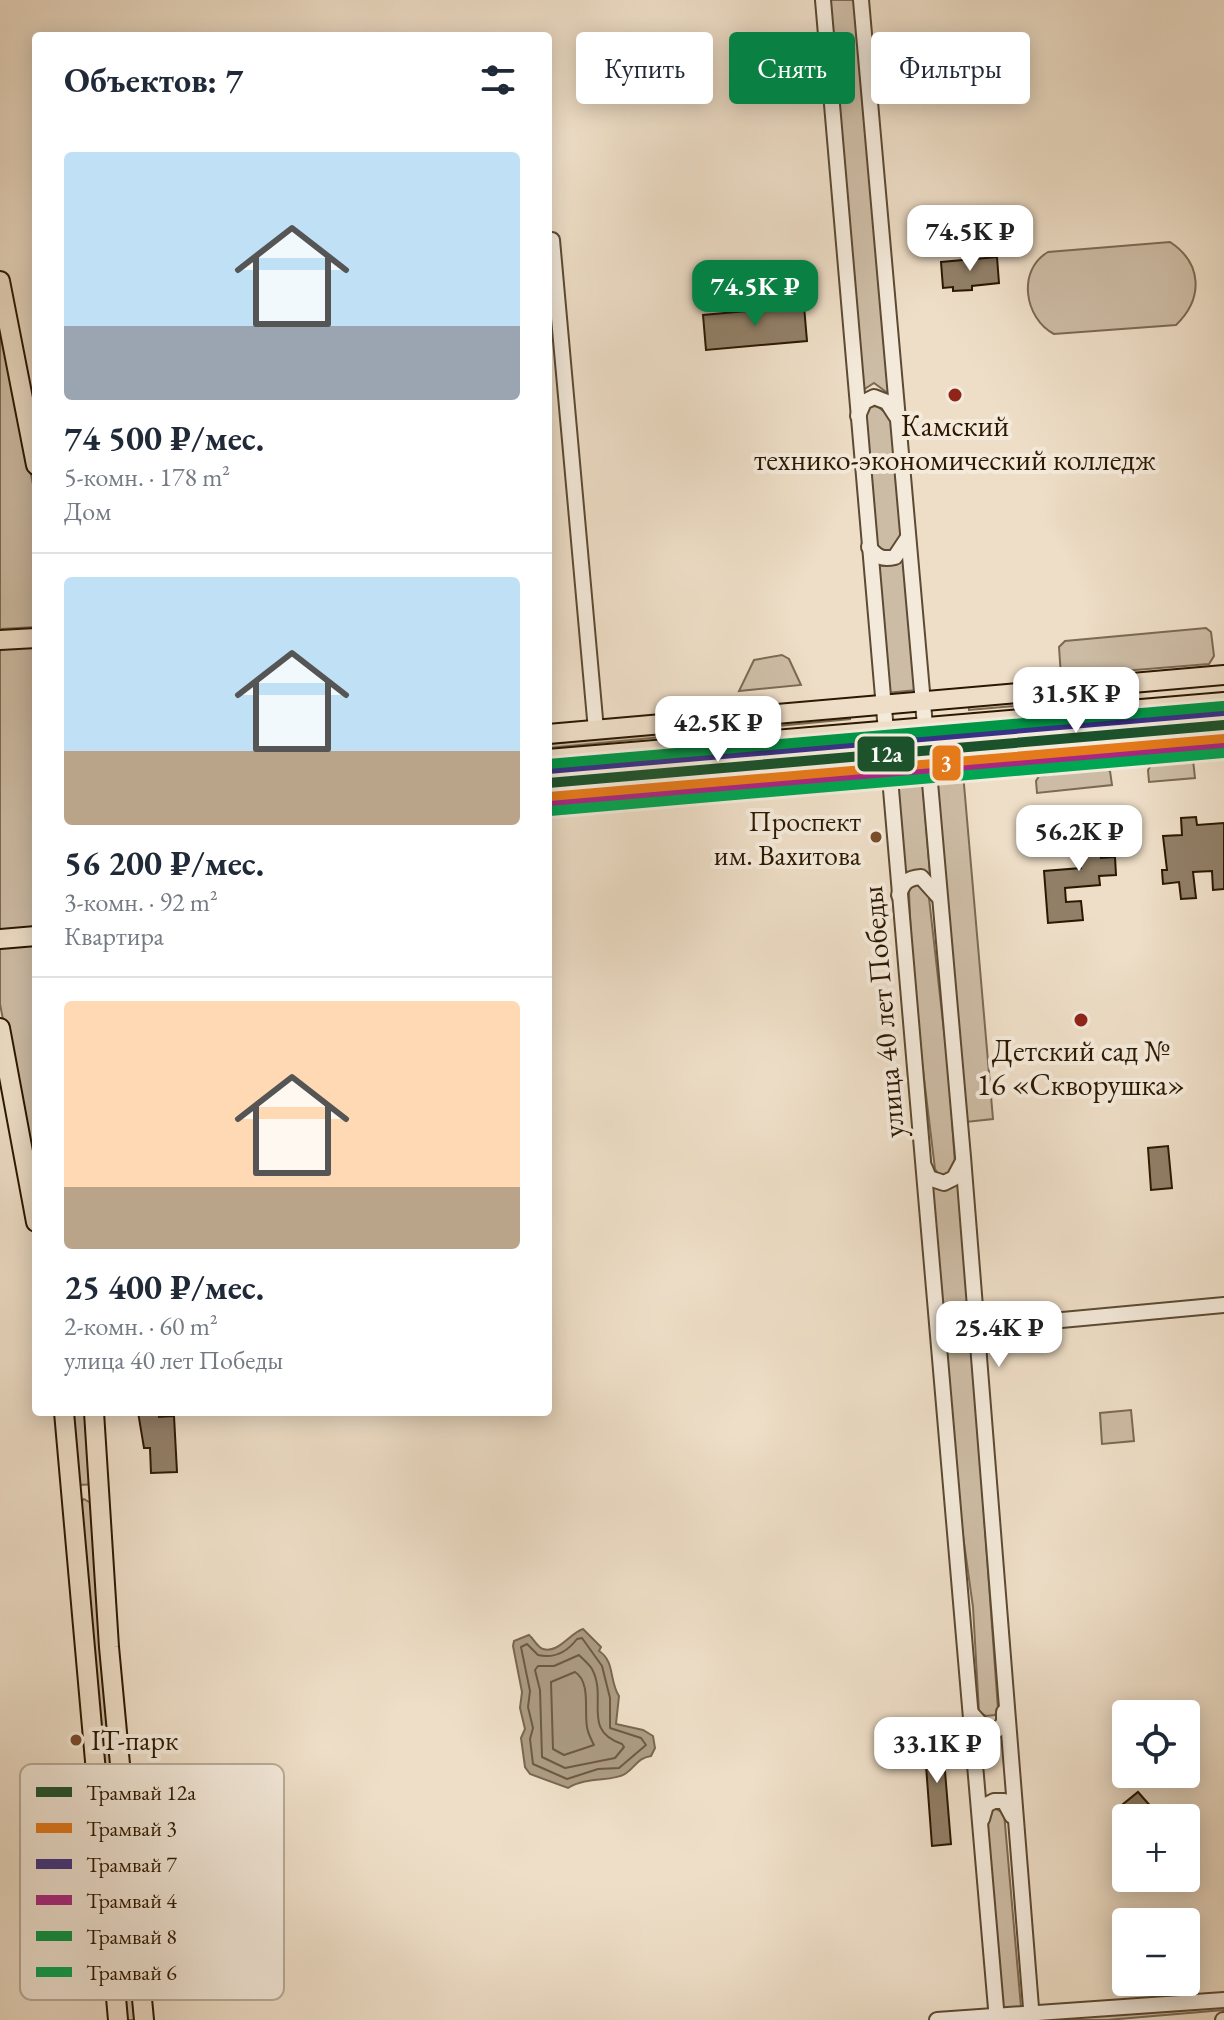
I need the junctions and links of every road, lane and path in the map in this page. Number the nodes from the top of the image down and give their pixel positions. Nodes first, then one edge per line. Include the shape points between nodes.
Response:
1 (823, 0) edge
2 (861, 0) edge
3 (552, 240) dead end
4 (0, 281) edge
5 (897, 417) junction
6 (858, 423) junction
7 (32, 445) edge
8 (907, 539) junction
9 (869, 547) junction
10 (32, 638) edge
11 (0, 640) edge
12 (1224, 675) edge
13 (1165, 680) junction
14 (1216, 702) edge
15 (922, 703) junction
16 (882, 706) junction
17 (1164, 706) junction
18 (1224, 714) edge
19 (924, 727) junction
20 (884, 729) junction
21 (596, 730) junction
22 (552, 734) edge
23 (552, 759) edge
24 (899, 895) junction
25 (938, 897) junction
26 (32, 936) edge
27 (0, 939) edge
28 (0, 1028) edge
29 (963, 1157) junction
30 (923, 1164) junction
31 (32, 1200) edge
32 (1224, 1305) edge
33 (976, 1328) junction
34 (64, 1416) edge
35 (94, 1416) edge
36 (102, 1507) junction
37 (74, 1508) junction
38 (1005, 1700) junction
39 (970, 1712) junction
40 (96, 1764) edge
41 (120, 1764) edge
42 (1015, 1824) junction
43 (980, 1827) junction
44 (116, 2000) edge
45 (142, 2000) edge
46 (1224, 2000) edge
47 (996, 2017) edge
48 (1032, 2017) edge
49 (118, 2020) edge
50 (144, 2020) edge
51 (937, 2020) edge

1 - 6 street, улица 40 лет Победы
2 - 5 street
3 - 21 street
4 - 7 main road
5 - 6 street via 887,402 874,397 859,409
5 - 8 street
6 - 9 street, улица 40 лет Победы
8 - 9 street via 895,557 881,559
8 - 15 street
9 - 16 street, улица 40 лет Победы
10 - 11 main road
12 - 13 main road
13 - 15 main road
13 - 17 main road via 1140,690 1137,697
14 - 17 main road
14 - 18 main road
15 - 16 main road
15 - 19 street
16 - 20 street, улица 40 лет Победы
16 - 21 main road
17 - 19 main road
19 - 20 main road
19 - 25 street
20 - 23 main road
20 - 24 street, улица 40 лет Победы
21 - 22 main road
24 - 25 street via 903,884 921,877
24 - 30 street, улица 40 лет Победы
25 - 29 street
26 - 27 main road
28 - 31 main road
29 - 30 street via 960,1170 944,1183 929,1178
29 - 33 street
30 - 39 street, улица 40 лет Победы
32 - 33 street
33 - 38 street
34 - 37 main road
35 - 36 main road
36 - 37 main road via 85,1491 78,1493
36 - 41 main road
37 - 40 main road
38 - 39 street via 1004,1723 997,1730 987,1731
38 - 42 street
39 - 43 street, улица 40 лет Победы
42 - 43 street via 1004,1801 994,1801 986,1805
42 - 48 street
43 - 47 street, улица 40 лет Победы
44 - 49 main road
45 - 50 main road
46 - 48 street
47 - 48 street
47 - 51 street

